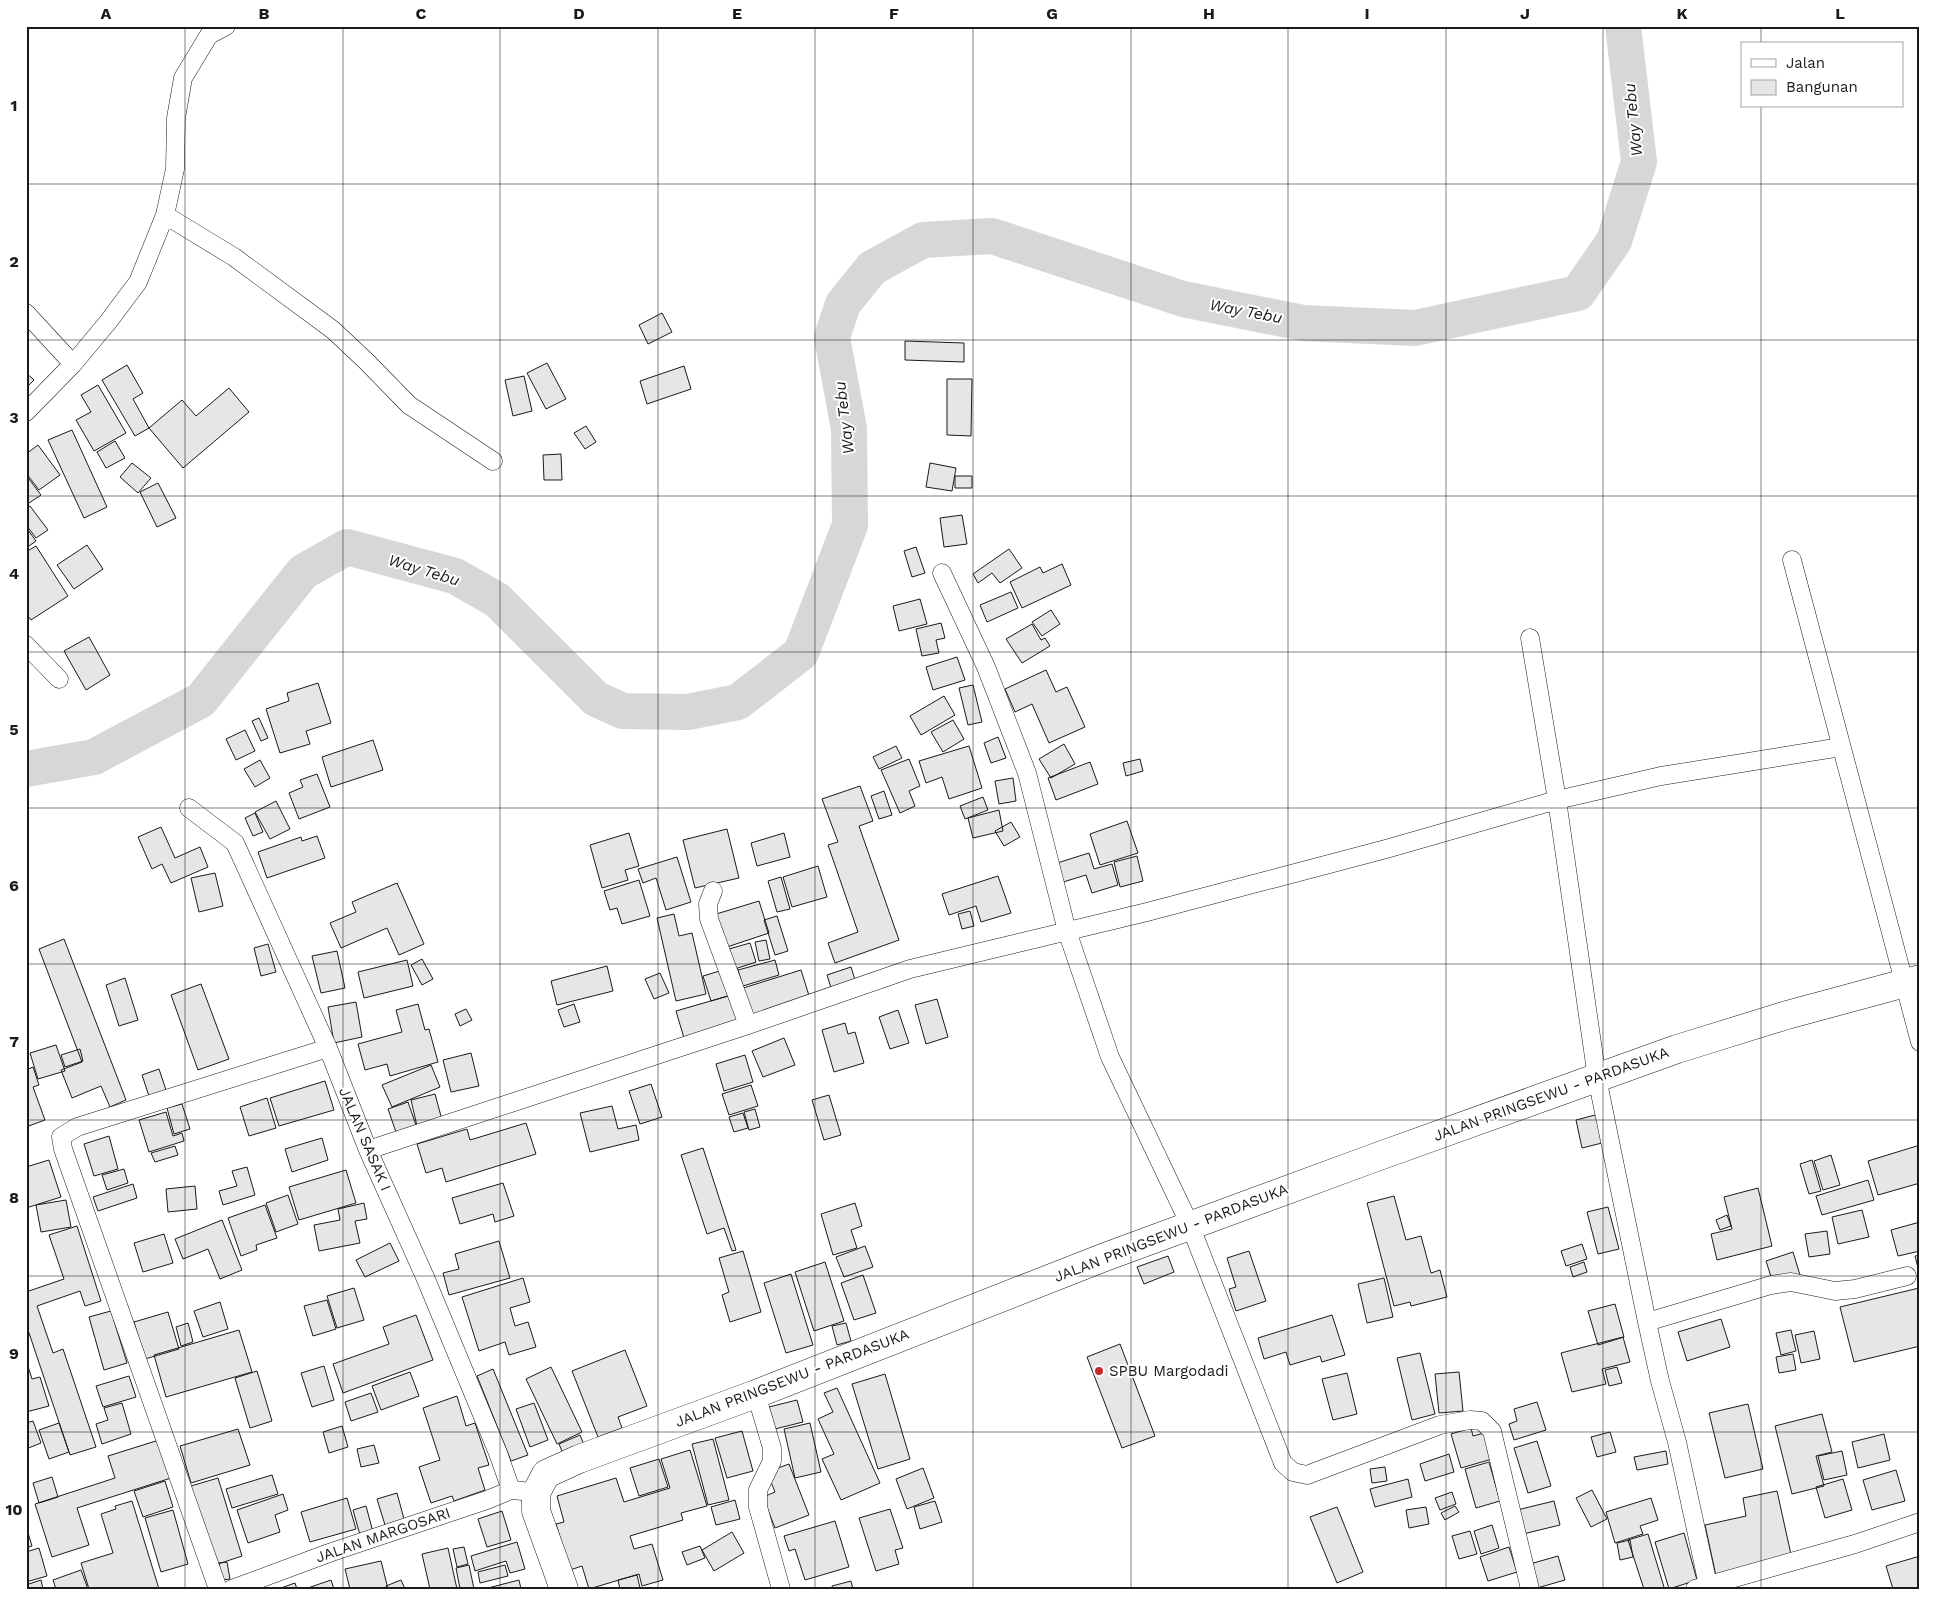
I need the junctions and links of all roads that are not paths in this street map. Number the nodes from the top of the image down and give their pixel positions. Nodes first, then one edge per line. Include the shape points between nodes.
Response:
1 (226, 26) edge
2 (206, 30) edge
3 (165, 215) junction
4 (26, 313) edge
5 (73, 364) junction
6 (26, 412) edge
7 (493, 461) dead end
8 (1792, 560) dead end
9 (942, 573) dead end
10 (1530, 638) dead end
11 (26, 645) edge
12 (59, 679) dead end
13 (1841, 747) junction
14 (1557, 800) junction
15 (190, 808) dead end
16 (714, 891) dead end
17 (1067, 931) junction
18 (1912, 981) edge
19 (748, 1025) junction
20 (1920, 1042) edge
21 (328, 1048) junction
22 (1597, 1078) junction
23 (368, 1150) junction
24 (1190, 1225) junction
25 (1907, 1276) dead end
26 (1647, 1322) junction
27 (756, 1394) junction
28 (523, 1491) junction
29 (1920, 1522) edge
30 (1702, 1587) edge
31 (218, 1589) edge
32 (232, 1589) edge
33 (564, 1589) edge
34 (781, 1589) edge
35 (1530, 1589) edge

1 - 2 street
2 - 3 street via 184,78 176,118 175,169
3 - 5 street via 138,282
3 - 7 street via 234,257 333,330 410,405
4 - 5 street
5 - 6 street
8 - 13 street
9 - 17 street via 986,667 1027,773
10 - 14 street
11 - 12 street
13 - 14 street via 1661,776
13 - 18 street
14 - 17 street via 1366,854
14 - 22 street
15 - 21 street, JALAN SASAK I via 235,843
16 - 19 street via 708,904 710,919
17 - 19 street via 910,969
17 - 24 street via 1110,1057
18 - 20 street
18 - 22 main road, JALAN PRINGSEWU - PARDASUKA via 1677,1049
19 - 23 street
21 - 23 street, JALAN SASAK I
21 - 31 street via 77,1127 61,1137
22 - 24 main road, JALAN PRINGSEWU - PARDASUKA
22 - 26 street
23 - 28 street, JALAN SASAK I via 426,1277 498,1452
24 - 27 main road, JALAN PRINGSEWU - PARDASUKA
24 - 35 street via 1283,1463 1293,1472 1307,1475 1440,1425 1482,1421 1492,1431
25 - 26 street via 1836,1291 1791,1282
26 - 30 street via 1677,1442
27 - 28 main road, JALAN PRINGSEWU - PARDASUKA via 588,1456 546,1474
27 - 34 street via 772,1448 772,1461 758,1490 758,1507
28 - 32 street, JALAN MARGOSARI via 329,1553
28 - 33 main road via 536,1511
29 - 30 street

